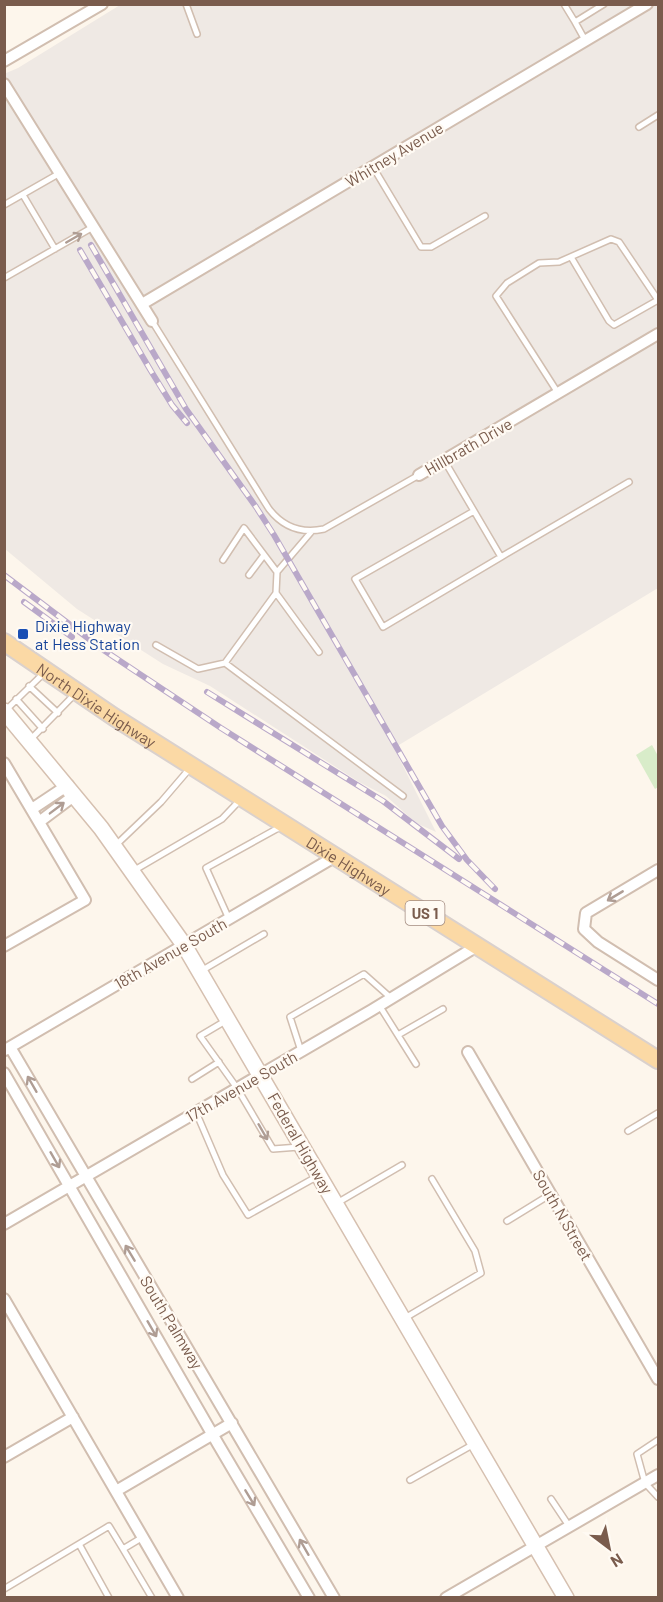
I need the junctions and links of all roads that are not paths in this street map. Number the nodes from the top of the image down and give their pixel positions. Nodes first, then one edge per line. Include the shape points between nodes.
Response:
1 (102, 4) edge
2 (186, 4) edge
3 (564, 4) edge
4 (604, 4) edge
5 (647, 4) edge
6 (575, 22) junction
7 (197, 34) dead end
8 (585, 41) junction
9 (4, 61) edge
10 (4, 84) edge
11 (658, 115) edge
12 (639, 127) dead end
13 (373, 167) junction
14 (60, 173) junction
15 (22, 195) junction
16 (4, 205) edge
17 (485, 216) dead end
18 (93, 227) junction
19 (55, 249) junction
20 (571, 257) junction
21 (4, 278) edge
22 (658, 300) edge
23 (142, 304) junction
24 (152, 321) joint
25 (658, 334) edge
26 (558, 393) junction
27 (444, 460) junction
28 (419, 475) joint
29 (629, 482) dead end
30 (474, 511) junction
31 (312, 531) junction
32 (264, 555) junction
33 (501, 557) junction
34 (223, 560) dead end
35 (277, 572) junction
36 (249, 575) dead end
37 (276, 593) junction
38 (4, 642) edge
39 (156, 645) dead end
40 (319, 652) dead end
41 (225, 663) junction
42 (46, 672) junction
43 (29, 686) junction
44 (76, 693) junction
45 (16, 699) junction
46 (5, 711) edge
47 (58, 712) junction
48 (43, 729) junction
49 (30, 740) junction
50 (5, 764) edge
51 (192, 766) junction
52 (71, 790) junction
53 (404, 796) dead end
54 (242, 798) junction
55 (32, 809) junction
56 (39, 822) junction
57 (285, 824) junction
58 (115, 846) junction
59 (336, 856) junction
60 (658, 870) edge
61 (133, 871) junction
62 (229, 919) junction
63 (264, 934) dead end
64 (184, 945) junction
65 (4, 946) edge
66 (477, 946) junction
67 (200, 972) junction
68 (658, 980) edge
69 (391, 998) junction
70 (379, 1005) junction
71 (443, 1009) dead end
72 (228, 1020) junction
73 (398, 1035) junction
74 (7, 1049) edge
75 (302, 1051) junction
76 (468, 1052) dead end
77 (658, 1060) edge
78 (219, 1062) junction
79 (416, 1064) dead end
80 (4, 1073) edge
81 (261, 1074) junction
82 (192, 1079) dead end
83 (237, 1088) junction
84 (196, 1112) junction
85 (658, 1113) edge
86 (628, 1131) dead end
87 (303, 1146) junction
88 (402, 1165) dead end
89 (319, 1175) junction
90 (86, 1178) junction
91 (432, 1179) dead end
92 (70, 1186) junction
93 (551, 1194) junction
94 (336, 1203) junction
95 (507, 1221) dead end
96 (4, 1224) edge
97 (4, 1299) edge
98 (403, 1318) junction
99 (658, 1379) edge
100 (73, 1417) junction
101 (232, 1423) junction
102 (212, 1435) junction
103 (658, 1440) edge
104 (476, 1443) junction
105 (4, 1457) edge
106 (658, 1475) edge
107 (410, 1480) dead end
108 (645, 1483) junction
109 (116, 1491) junction
110 (658, 1497) edge
111 (551, 1499) dead end
112 (568, 1526) junction
113 (143, 1537) junction
114 (79, 1544) junction
115 (536, 1545) junction
116 (123, 1549) junction
117 (4, 1589) edge
118 (110, 1598) edge
119 (152, 1598) edge
120 (178, 1598) edge
121 (309, 1598) edge
122 (334, 1598) edge
123 (446, 1598) edge
124 (566, 1598) edge

1 - 9 street
2 - 7 lane
3 - 6 lane
4 - 6 lane
5 - 8 street, Whitney Avenue
6 - 8 lane
8 - 13 street, Whitney Avenue
10 - 14 street
11 - 12 lane
13 - 17 lane via 421,246 431,247
13 - 23 street, Whitney Avenue
14 - 15 lane
14 - 18 street
15 - 16 lane
15 - 19 lane
19 -> 18 lane
18 - 23 street
19 - 21 lane
20 - 22 lane via 611,239 619,242
20 - 22 lane via 614,325
20 - 26 lane via 539,263 507,283 496,296
23 - 24 street
24 - 31 lane via 274,516 289,527
25 - 26 street, Hillbrath Drive
26 - 27 street, Hillbrath Drive
27 - 28 street, Hillbrath Drive
27 - 30 lane
28 - 31 lane, Hillbrath Drive via 333,525
29 - 33 lane
30 - 33 lane
30 - 33 lane via 355,579 383,627
31 - 35 lane
32 - 34 lane via 244,528
32 - 35 lane
32 - 36 lane
35 - 37 lane
37 - 40 lane
37 - 41 lane
38 - 42 main road, North Dixie Highway / US 1
39 - 41 lane via 198,669
41 - 53 lane
42 - 43 lane
42 - 44 main road, North Dixie Highway / US 1
43 - 45 lane
43 - 47 lane
44 - 47 lane
44 - 51 main road, North Dixie Highway / US 1
45 - 46 lane
45 - 48 lane
46 - 49 main road, Federal Highway
47 - 48 lane
48 - 49 lane
49 - 52 main road, Federal Highway
50 - 55 street
51 - 54 main road, Dixie Highway / US 1
51 - 58 lane
52 - 55 street
56 -> 52 street
52 - 58 main road, Federal Highway
54 - 57 main road, Dixie Highway / US 1
54 - 61 lane via 222,819
55 - 56 street
56 - 65 street via 85,900
57 - 59 main road, Dixie Highway / US 1
57 - 62 lane via 206,868
58 - 61 main road, Federal Highway
59 - 62 street, 18th Avenue South
59 - 66 main road, Dixie Highway / US 1
60 -> 68 street via 586,913 584,929
61 - 64 main road, Federal Highway
62 - 64 street, 18th Avenue South
63 - 67 lane
64 - 67 main road, Federal Highway
64 - 74 street, 18th Avenue South
66 - 69 street, 17th Avenue South
66 - 77 main road, Dixie Highway / US 1
67 - 72 main road, Federal Highway
69 - 70 street, 17th Avenue South
69 - 75 lane via 364,974 290,1017
70 - 73 lane
70 - 75 street, 17th Avenue South
71 - 73 lane
72 - 78 lane via 200,1036
72 - 81 main road, Federal Highway
73 - 79 lane
90 -> 74 street, South Palmway
75 - 81 street, 17th Avenue South
76 - 93 street, South N Street
78 - 82 lane
78 - 83 lane
80 -> 92 street, South Palmway
81 - 83 street, 17th Avenue South
81 - 87 main road, Federal Highway
83 - 84 street, 17th Avenue South
83 -> 87 lane via 273,1149
84 - 89 lane via 224,1175 248,1215
84 - 90 street, 17th Avenue South
85 - 86 lane
87 - 89 main road, Federal Highway
88 - 94 lane
89 - 94 main road, Federal Highway
90 - 92 street, 17th Avenue South
101 -> 90 street, South Palmway
91 - 98 lane via 475,1251 481,1273
92 - 96 street, 17th Avenue South
92 -> 102 street, South Palmway
93 - 95 lane
93 - 99 street, South N Street
94 - 98 main road, Federal Highway
97 - 100 street
98 - 104 main road, Federal Highway
100 - 105 street
100 - 109 street
101 - 102 street
122 -> 101 street, South Palmway
102 - 109 street
102 -> 121 street, South Palmway
103 - 108 lane via 637,1454
104 - 107 lane
104 - 115 main road, Federal Highway
106 - 108 street
108 - 110 lane
108 - 112 street
109 - 113 street
111 - 112 lane
112 - 115 street
113 - 116 lane
113 - 120 street
114 - 116 lane via 109,1526
114 - 117 lane
114 - 118 lane
115 - 123 street
115 - 124 main road, Federal Highway
116 - 119 lane

